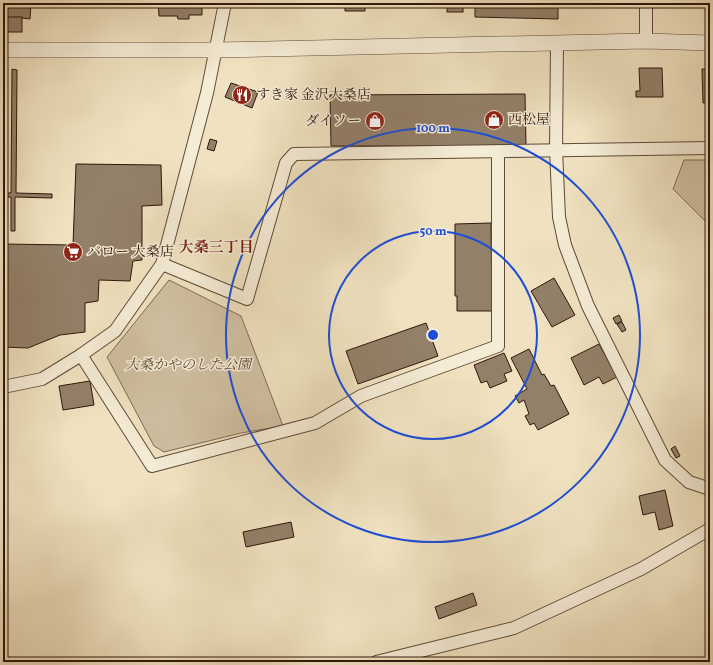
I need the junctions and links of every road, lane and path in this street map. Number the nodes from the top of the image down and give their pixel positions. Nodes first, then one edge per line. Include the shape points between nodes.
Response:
1 (225, 3) edge
2 (646, 3) edge
3 (646, 41) junction
4 (557, 43) junction
5 (710, 43) edge
6 (3, 50) edge
7 (215, 50) junction
8 (710, 148) edge
9 (556, 150) junction
10 (498, 151) junction
11 (162, 264) junction
12 (81, 355) junction
13 (3, 387) edge
14 (710, 489) edge
15 (710, 529) edge
16 (376, 662) edge

1 - 7 street
2 - 3 street
3 - 4 street
3 - 5 street
4 - 7 street
4 - 9 street
6 - 7 street
7 - 11 street via 207,93
8 - 9 street
9 - 10 street
9 - 14 street via 558,217 565,245 588,306 665,460 688,482
10 - 11 street via 294,154 286,163 247,299
10 - 12 street via 498,346 361,396 315,423 152,466
11 - 12 street via 115,331
12 - 13 street via 42,379
15 - 16 street via 642,569 514,628

